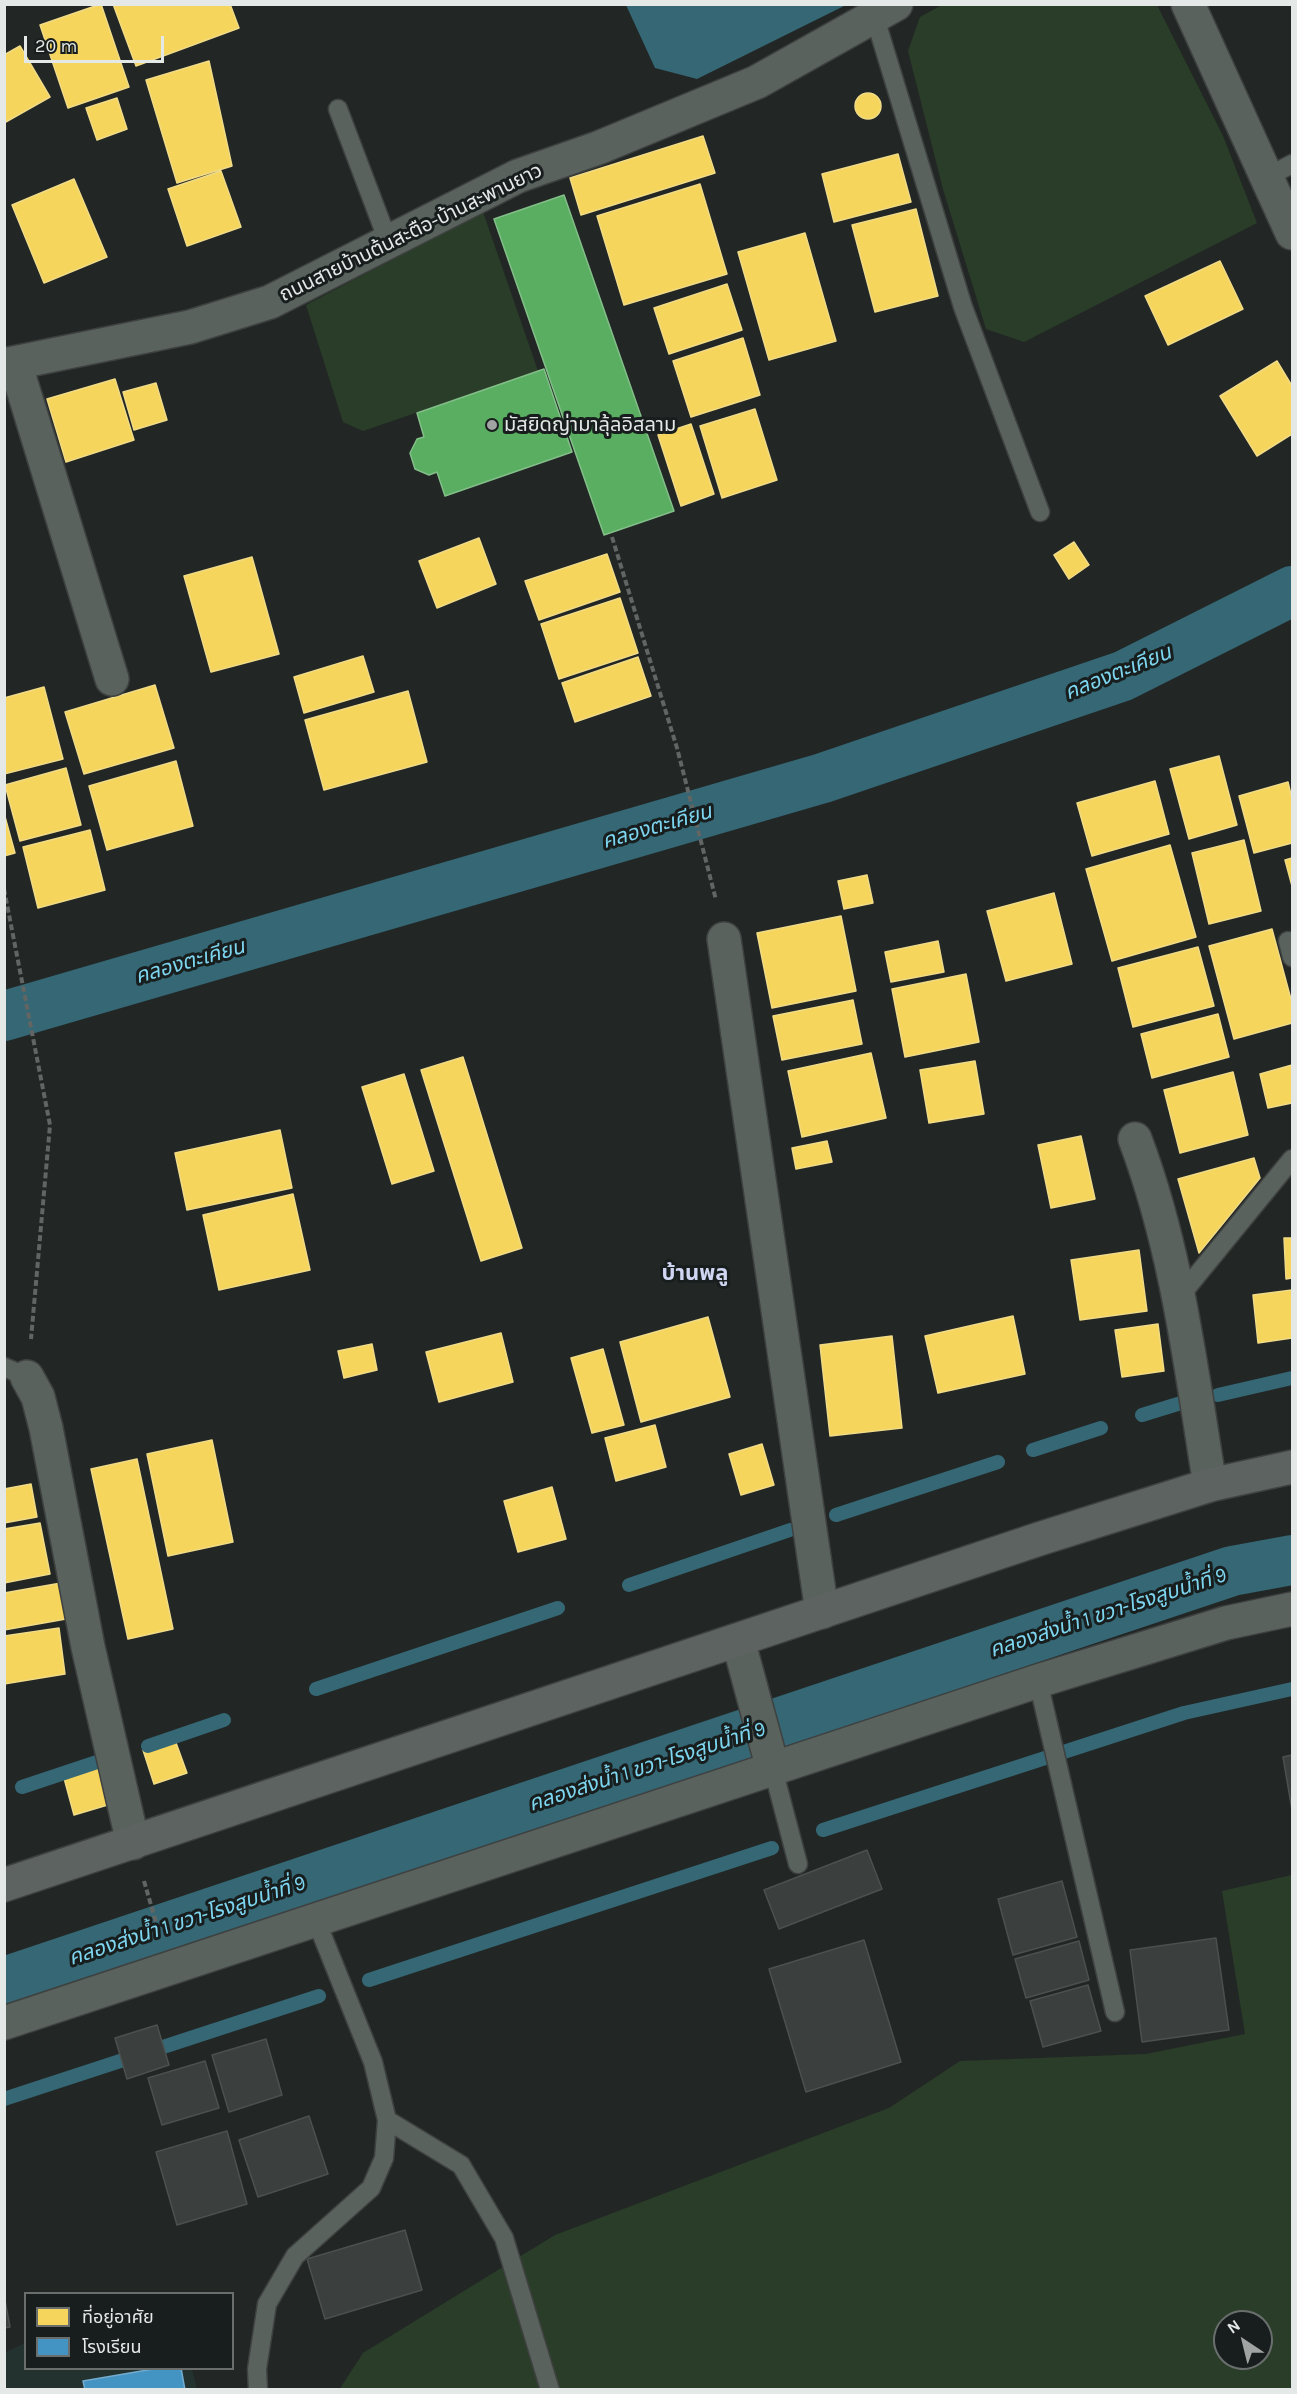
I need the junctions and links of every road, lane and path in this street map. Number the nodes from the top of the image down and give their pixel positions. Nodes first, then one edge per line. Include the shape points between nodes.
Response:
1 (1188, 4) edge
2 (885, 11) edge
3 (338, 109) dead end
4 (1280, 171) edge
5 (1293, 233) edge
6 (388, 241) junction
7 (10, 364) edge
8 (1040, 512) dead end
9 (612, 537) dead end
10 (112, 679) dead end
11 (711, 878) dead end
12 (4, 889) edge
13 (724, 939) dead end
14 (1135, 1139) dead end
15 (1293, 1159) edge
16 (1180, 1296) junction
17 (16, 1372) edge
18 (1293, 1467) edge
19 (1210, 1485) junction
20 (1293, 1609) edge
21 (822, 1612) junction
22 (738, 1640) junction
23 (1040, 1693) junction
24 (770, 1759) junction
25 (137, 1856) junction
26 (798, 1864) dead end
27 (4, 1885) edge
28 (316, 1920) junction
29 (160, 1935) dead end
30 (1115, 2012) dead end
31 (4, 2023) edge
32 (387, 2120) junction
33 (258, 2390) edge
34 (550, 2390) edge

1 - 4 street
2 - 6 street, ถนนสายบ้านต้นสะตือ-บ้านสะพานยาว via 757,82 518,176
2 - 8 lane via 963,307
3 - 6 lane
4 - 5 street
6 - 7 street, ถนนสายบ้านต้นสะตือ-บ้านสะพานยาว via 270,302 190,327
7 - 10 street
9 - 11 path via 677,748
12 - 17 path via 50,1125
13 - 21 street
14 - 16 street
15 - 16 lane
16 - 19 street
17 - 25 street via 38,1397 46,1428 88,1647
18 - 19 main road
19 - 21 main road
20 - 23 street via 1226,1623
21 - 22 main road
22 - 24 street
22 - 25 main road
23 - 24 street
23 - 30 lane
24 - 26 lane
24 - 28 street
25 - 27 main road
25 - 29 path
28 - 31 street
28 - 32 lane via 373,2062
32 - 33 lane via 384,2158 371,2188 295,2256 267,2304 257,2369
32 - 34 lane via 461,2165 504,2238

